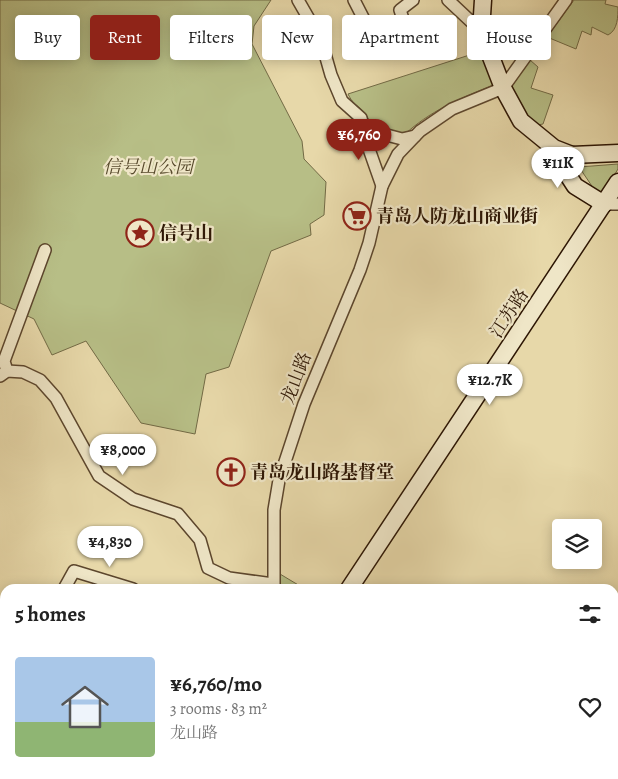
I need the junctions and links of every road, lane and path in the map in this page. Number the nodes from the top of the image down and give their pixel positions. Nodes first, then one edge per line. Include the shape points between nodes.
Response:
1 (298, 0) edge
2 (354, 0) edge
3 (413, 0) edge
4 (448, 0) edge
5 (482, 0) edge
6 (566, 0) edge
7 (482, 15) edge
8 (467, 18) edge
9 (492, 60) edge
10 (503, 88) junction
11 (364, 129) junction
12 (415, 136) junction
13 (618, 153) edge
14 (568, 162) junction
15 (618, 182) edge
16 (382, 186) junction
17 (611, 204) edge
18 (45, 250) dead end
19 (4, 373) edge
20 (67, 584) edge
21 (117, 584) edge
22 (262, 584) edge
23 (273, 584) edge
24 (352, 584) edge

1 - 11 street via 321,40 342,101 361,118
2 - 3 street via 374,39 405,25 400,10
4 - 8 street
5 - 7 main road
6 - 10 street
9 - 10 main road
10 - 12 street, 龙山路 via 452,109
10 - 14 main road via 521,121
11 - 12 street via 402,139
11 - 16 street
12 - 16 street, 龙山路 via 398,154
13 - 14 main road
14 - 17 main road via 575,186
15 - 17 main road, 江苏路
16 - 23 street, 龙山路 via 360,270 304,404 281,473 274,510
17 - 24 main road, 江苏路
18 - 19 street via 4,361
19 - 22 street via 23,372 40,380 56,398 99,476 133,499 178,514 200,540 208,568 229,578
20 - 21 street via 74,571

